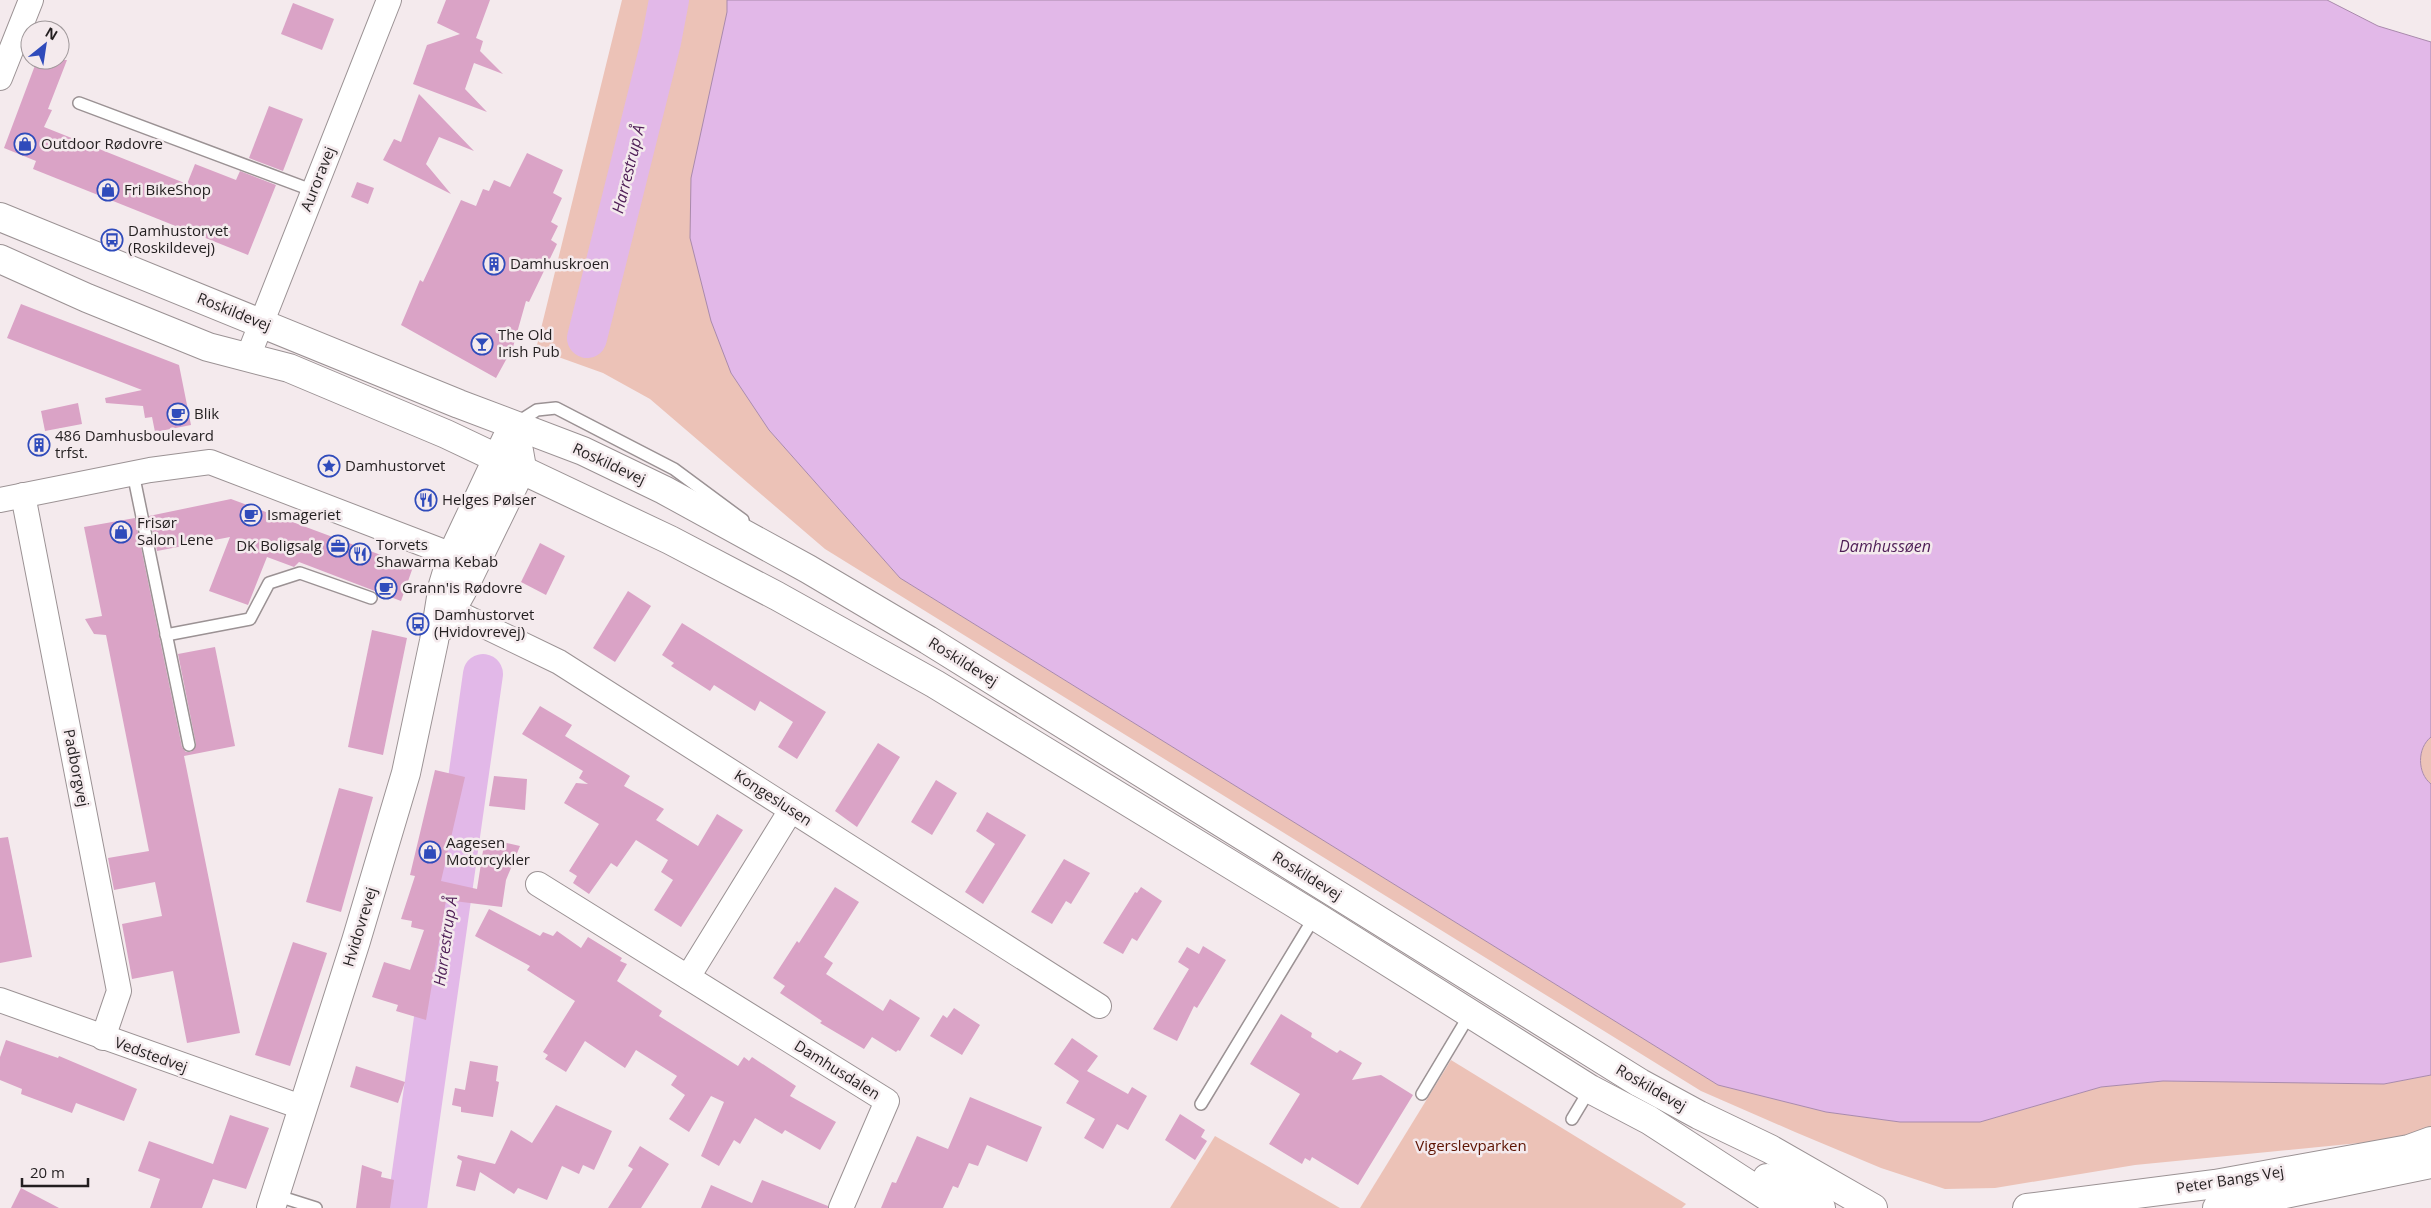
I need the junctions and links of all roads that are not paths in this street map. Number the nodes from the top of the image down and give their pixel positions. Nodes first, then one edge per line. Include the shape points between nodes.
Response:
1 (31, 0) edge
2 (389, 0) edge
3 (0, 78) edge
4 (79, 103) dead end
5 (314, 191) junction
6 (0, 217) edge
7 (0, 259) edge
8 (260, 322) junction
9 (248, 357) junction
10 (514, 425) junction
11 (497, 456) junction
12 (522, 468) junction
13 (142, 472) junction
14 (11, 498) edge
15 (452, 556) junction
16 (371, 598) dead end
17 (446, 607) junction
18 (166, 635) junction
19 (189, 745) dead end
20 (791, 810) junction
21 (538, 884) dead end
22 (1315, 916) junction
23 (688, 977) junction
24 (0, 1000) edge
25 (1099, 1006) dead end
26 (1470, 1014) junction
27 (103, 1038) junction
28 (1590, 1089) junction
29 (1422, 1094) dead end
30 (1201, 1104) dead end
31 (304, 1108) junction
32 (1572, 1120) dead end
33 (1649, 1120) junction
34 (2431, 1141) edge
35 (2431, 1164) edge
36 (2131, 1195) junction
37 (273, 1201) edge
38 (2256, 1204) edge
39 (316, 1208) edge
40 (841, 1208) edge
41 (1785, 1208) edge
42 (1821, 1208) edge
43 (1874, 1208) edge
44 (2027, 1208) edge
45 (2088, 1208) edge
46 (2217, 1208) edge

1 - 3 street
2 - 5 street, Auroravej
4 - 5 lane
5 - 8 street, Auroravej
6 - 8 main road, Roskildevej
7 - 9 main road, Roskildevej via 208,347
8 - 9 street, Auroravej
8 - 10 main road, Roskildevej
9 - 11 main road, Roskildevej via 289,368
10 - 11 main road, Hvidovrevej
10 - 12 main road
10 - 43 main road, Roskildevej via 583,451 664,490 808,569 928,640 1640,1083 1699,1116 1770,1149
11 - 12 main road, Roskildevej
11 - 15 main road, Hvidovrevej
12 - 17 main road, Hvidovrevej
12 - 22 main road, Roskildevej via 769,592 911,670
13 - 14 street
13 - 15 street via 210,462
13 - 18 lane
14 - 27 street, Padborgvej via 119,991
15 - 17 main road, Hvidovrevej
16 - 18 lane via 300,573 269,583 250,619
17 - 20 street, Kongeslusen via 559,662
17 - 31 main road, Hvidovrevej via 434,641 406,773
18 - 19 lane
20 - 23 street
20 - 25 street, Kongeslusen
21 - 23 street, Damhusdalen
22 - 26 main road, Roskildevej
22 - 30 lane, Roskildevej
23 - 40 street, Damhusdalen via 887,1101
24 - 27 street, Vedstedvej
26 - 28 main road, Roskildevej
26 - 29 lane
27 - 31 street, Vedstedvej
28 - 32 lane
28 - 33 main road, Roskildevej
31 - 37 main road, Hvidovrevej
33 - 41 main road, Roskildevej
33 - 42 main road via 1758,1172
34 - 36 main road, Peter Bangs Vej via 2409,1148 2224,1182
35 - 38 main road, Peter Bangs Vej
36 - 44 main road, Peter Bangs Vej
36 - 45 main road
37 - 39 lane
38 - 46 main road, Peter Bangs Vej

